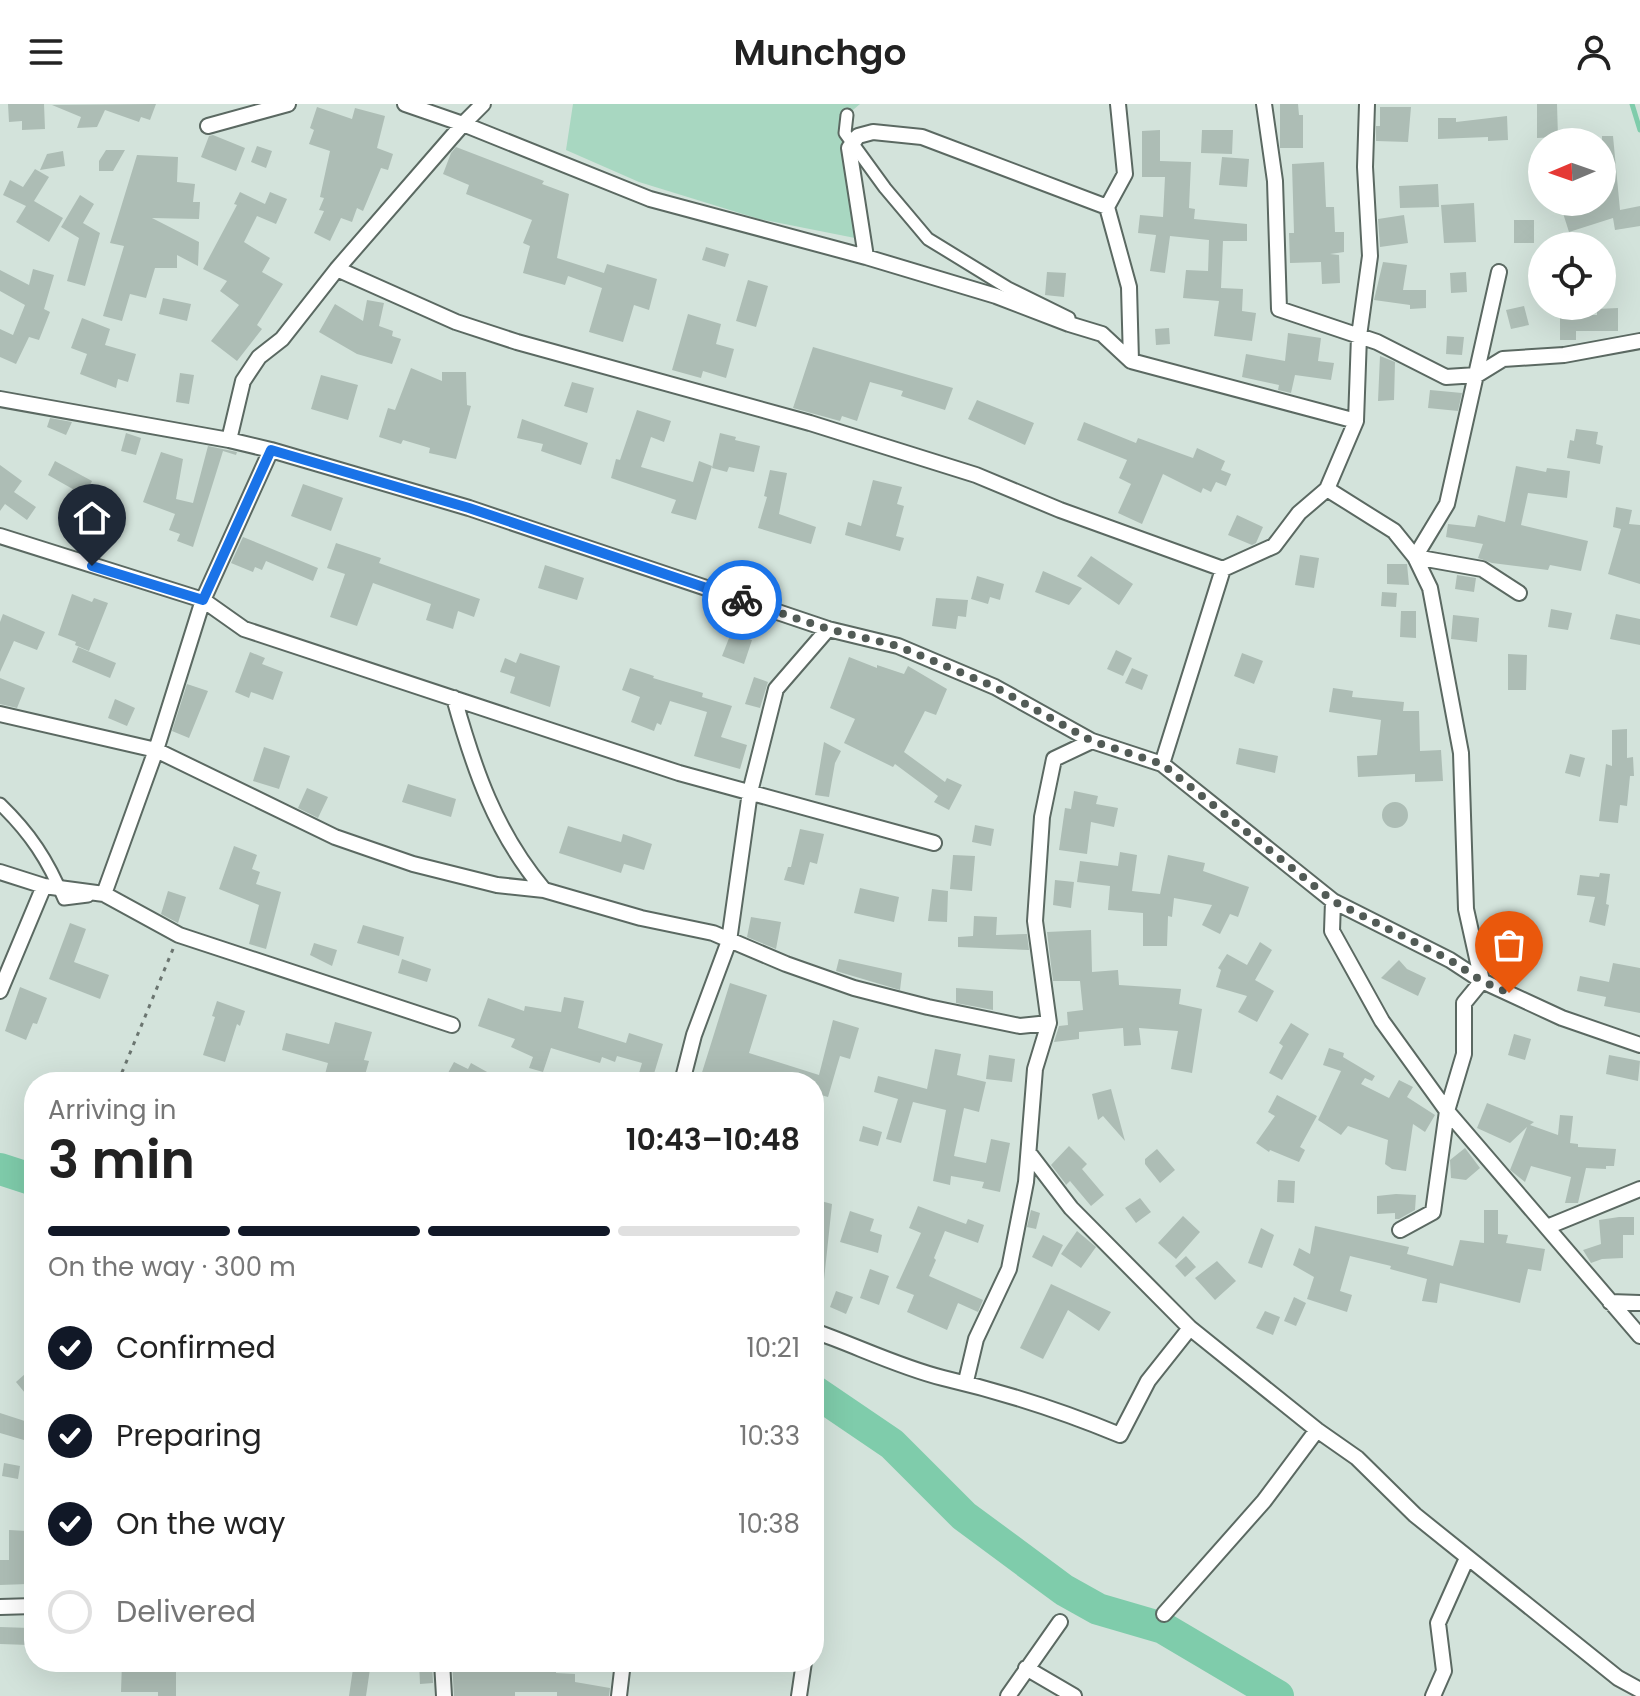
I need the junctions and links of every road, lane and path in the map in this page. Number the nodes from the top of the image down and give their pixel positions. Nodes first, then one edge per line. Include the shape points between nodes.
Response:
1 (288, 104) edge
2 (405, 104) edge
3 (483, 104) edge
4 (1118, 104) edge
5 (1264, 104) edge
6 (1367, 104) edge
7 (847, 115) dead end
8 (463, 124) junction
9 (208, 126) dead end
10 (1107, 207) junction
11 (866, 257) junction
12 (337, 269) junction
13 (1499, 272) dead end
14 (1102, 334) junction
15 (1359, 336) junction
16 (1640, 341) edge
17 (1131, 361) junction
18 (1477, 375) junction
19 (0, 399) edge
20 (1356, 421) junction
21 (229, 440) junction
22 (271, 450) junction
23 (1327, 489) junction
24 (0, 536) edge
25 (1415, 557) junction
26 (1223, 569) junction
27 (1519, 593) dead end
28 (203, 600) junction
29 (828, 629) junction
30 (454, 698) junction
31 (0, 714) edge
32 (1092, 741) junction
33 (156, 750) junction
34 (1162, 764) junction
35 (750, 792) junction
36 (0, 804) edge
37 (934, 843) dead end
38 (0, 872) edge
39 (44, 886) junction
40 (544, 890) junction
41 (104, 894) junction
42 (1333, 901) junction
43 (179, 935) junction
44 (729, 941) junction
45 (1482, 981) junction
46 (0, 991) edge
47 (1049, 1023) junction
48 (452, 1025) dead end
49 (1640, 1045) edge
50 (122, 1072) edge
51 (685, 1072) edge
52 (1447, 1111) junction
53 (1029, 1153) junction
54 (1640, 1189) edge
55 (1547, 1227) junction
56 (1400, 1230) dead end
57 (1610, 1302) junction
58 (1640, 1303) edge
59 (1190, 1328) junction
60 (824, 1335) edge
61 (1640, 1336) edge
62 (966, 1381) junction
63 (1317, 1430) junction
64 (1467, 1558) junction
65 (24, 1606) edge
66 (0, 1607) edge
67 (1164, 1614) dead end
68 (1060, 1622) dead end
69 (1026, 1668) junction
70 (443, 1672) edge
71 (622, 1672) edge
72 (803, 1672) edge
73 (1640, 1690) edge
74 (444, 1696) edge
75 (619, 1696) edge
76 (799, 1696) edge
77 (1008, 1696) edge
78 (1074, 1696) edge
79 (1433, 1696) edge

1 - 9 street
2 - 8 street
3 - 8 street
4 - 10 street via 1125,174
5 - 15 street via 1275,181 1279,309
6 - 15 street via 1370,256
7 - 14 street via 845,133 928,239 1008,288
8 - 11 street via 650,199
8 - 12 street
10 - 11 street via 922,137 873,132 858,136 849,148
10 - 17 street via 1129,287
11 - 14 street
12 - 21 street via 243,381
12 - 26 street via 456,322 976,475
13 - 18 street
14 - 17 street
15 - 18 street via 1446,377
15 - 20 street
16 - 18 street via 1503,359
17 - 20 street
18 - 25 street via 1447,504
19 - 21 street
20 - 23 street
21 - 22 street
22 - 28 street
22 - 29 street via 469,508
23 - 25 street via 1394,531
23 - 26 street via 1299,513 1274,546
24 - 28 street
25 - 27 street via 1482,569
25 - 45 street via 1430,588 1461,753 1466,909
26 - 34 street
28 - 30 street via 244,629
28 - 33 street
29 - 32 street via 898,646 967,675
29 - 35 street via 776,689
30 - 35 street
30 - 40 street via 472,764 500,827
31 - 33 street
32 - 34 street
32 - 47 street via 1054,759 1042,817 1035,921
33 - 40 street via 335,837 413,864 497,885
33 - 41 street
34 - 42 street
35 - 37 street
35 - 44 street
36 - 41 street via 50,864 64,899
38 - 39 street
39 - 41 street
39 - 46 street
40 - 44 street
41 - 43 street
42 - 45 street
42 - 52 street via 1332,931 1382,1021
43 - 48 street
43 - 50 path
44 - 47 street via 854,988 928,1007 1020,1026
44 - 51 street
45 - 49 street via 1562,1018
45 - 52 street via 1464,1003 1464,1054
47 - 53 street via 1035,1069
52 - 55 street
52 - 56 street via 1433,1212
53 - 59 street via 1071,1208
53 - 62 street via 1009,1269 976,1339
54 - 55 street
55 - 57 street
57 - 58 street
57 - 61 street
59 - 62 street via 1148,1381 1120,1435
59 - 63 street
60 - 62 street via 942,1378
63 - 64 street via 1357,1458
63 - 67 street via 1264,1501
64 - 73 street
64 - 79 street via 1438,1623 1444,1671
65 - 66 street
68 - 69 street
69 - 77 street
69 - 78 street
70 - 74 street
71 - 75 street
72 - 76 street

